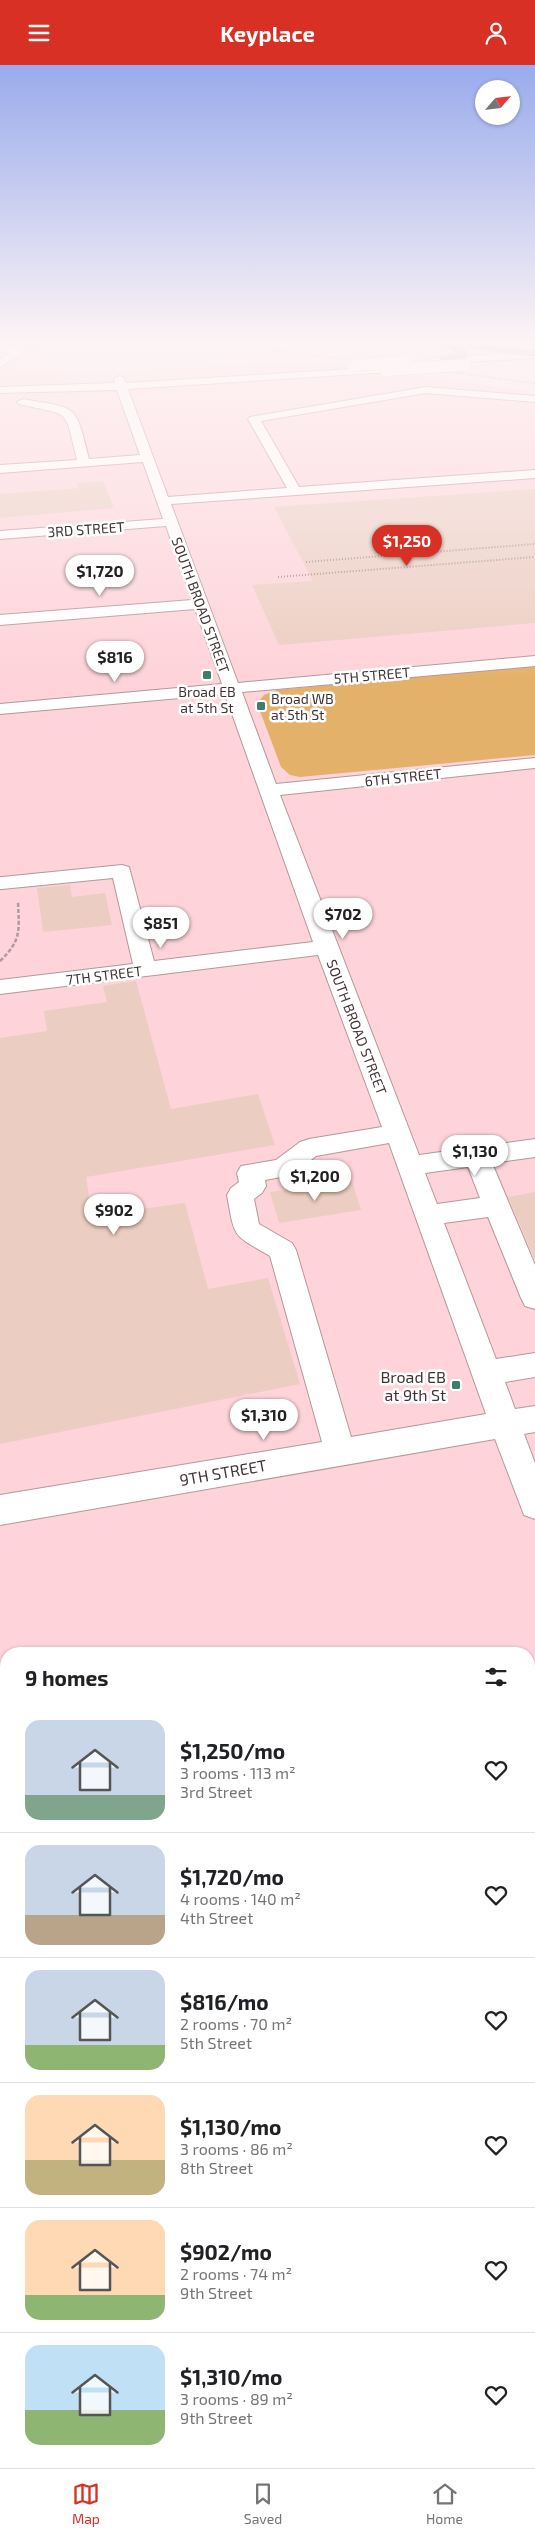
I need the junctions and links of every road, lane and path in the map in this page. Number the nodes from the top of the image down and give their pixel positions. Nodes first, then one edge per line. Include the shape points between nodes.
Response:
1 (82, 456) edge
2 (148, 456) edge
3 (275, 456) edge
4 (149, 459) junction
5 (84, 463) junction
6 (0, 469) edge
7 (535, 474) edge
8 (295, 491) junction
9 (164, 501) junction
10 (171, 522) junction
11 (0, 535) edge
12 (202, 603) junction
13 (0, 620) edge
14 (535, 661) edge
15 (232, 688) junction
16 (0, 709) edge
17 (535, 763) edge
18 (271, 790) junction
19 (9, 883) joint
20 (326, 947) junction
21 (0, 961) edge
22 (145, 969) junction
23 (0, 987) edge
24 (398, 1133) junction
25 (535, 1148) edge
26 (476, 1156) junction
27 (410, 1166) junction
28 (497, 1206) junction
29 (428, 1215) junction
30 (535, 1298) edge
31 (535, 1365) edge
32 (486, 1373) junction
33 (535, 1419) edge
34 (505, 1424) junction
35 (340, 1452) junction
36 (535, 1505) edge
37 (0, 1510) edge

1 - 5 street
2 - 4 street, SOUTH BROAD STREET
3 - 8 street
4 - 5 street
4 - 9 street, SOUTH BROAD STREET
5 - 6 street
7 - 8 street
8 - 9 street
9 - 10 street, SOUTH BROAD STREET
10 - 11 street, 3RD STREET
10 - 12 street, SOUTH BROAD STREET
12 - 13 street
12 - 15 street, SOUTH BROAD STREET
14 - 15 street, 5TH STREET
15 - 16 street, 5TH STREET
15 - 18 street, SOUTH BROAD STREET
17 - 18 street, 6TH STREET
18 - 20 street, SOUTH BROAD STREET
19 - 21 path via 18,942
19 - 22 street via 122,871
20 - 22 street, 7TH STREET
20 - 24 street, SOUTH BROAD STREET
22 - 23 street, 7TH STREET
24 - 27 street, SOUTH BROAD STREET
24 - 35 street via 309,1148 283,1168 250,1173 253,1186 240,1195 247,1230 282,1250
25 - 26 street
26 - 27 street
26 - 28 street
27 - 29 street, SOUTH BROAD STREET
28 - 29 street
28 - 30 street
29 - 32 street, SOUTH BROAD STREET
31 - 32 street
32 - 34 street, SOUTH BROAD STREET
33 - 34 street, 9TH STREET
34 - 35 street, 9TH STREET
34 - 36 street, SOUTH BROAD STREET
35 - 37 street, 9TH STREET

